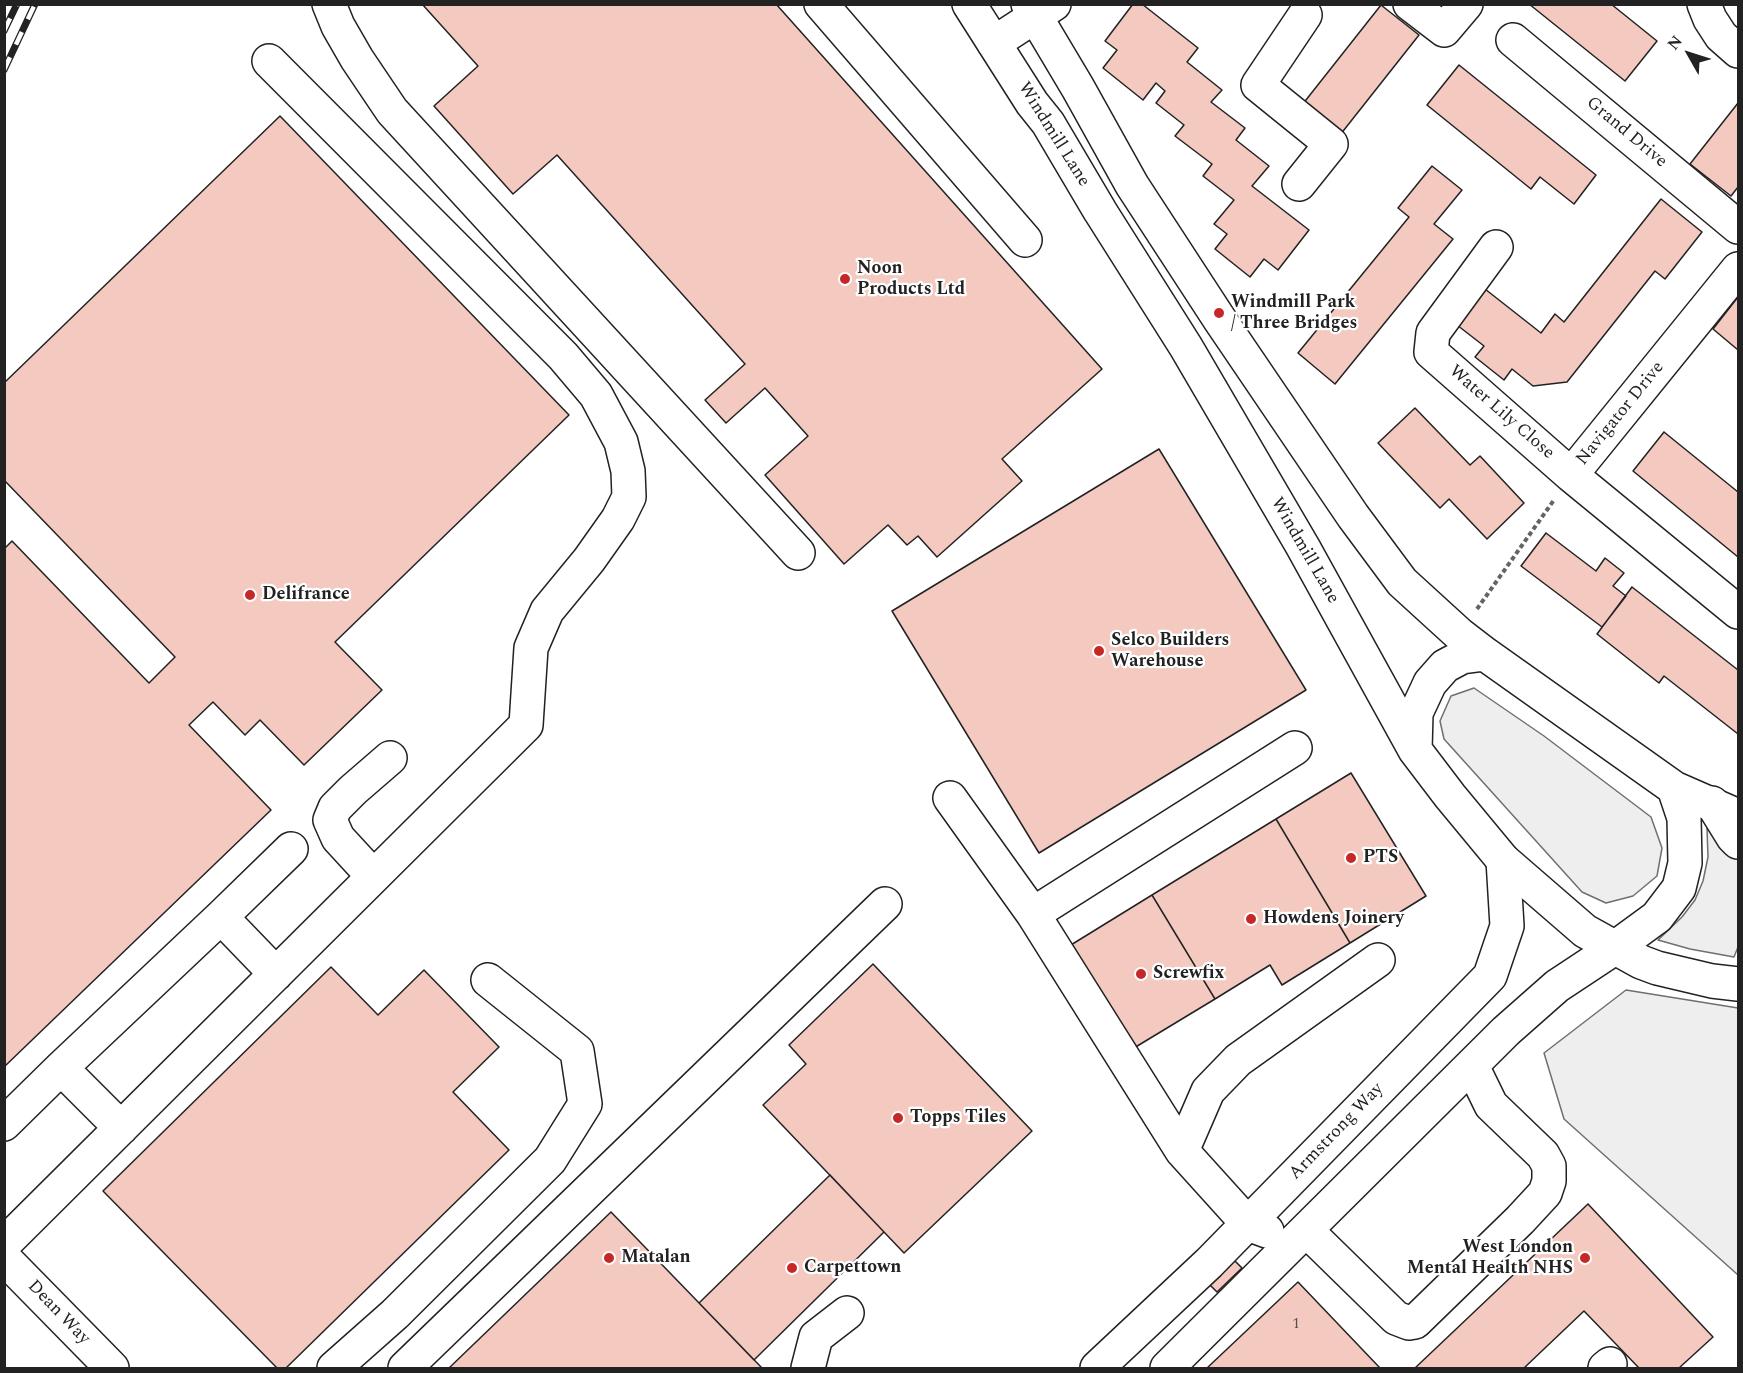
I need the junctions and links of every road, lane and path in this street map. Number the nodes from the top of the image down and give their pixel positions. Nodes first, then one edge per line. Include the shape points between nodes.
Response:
1 (329, 4) edge
2 (821, 4) edge
3 (969, 4) edge
4 (1410, 4) edge
5 (1466, 4) edge
6 (1704, 4) edge
7 (1304, 8) edge
8 (1039, 9) edge
9 (1513, 40) dead end
10 (994, 43) junction
11 (1738, 51) edge
12 (269, 61) dead end
13 (1299, 184) dead end
14 (1738, 227) edge
15 (1025, 240) dead end
16 (1496, 247) dead end
17 (1738, 269) edge
18 (1571, 475) junction
19 (798, 553) dead end
20 (1738, 612) edge
21 (1459, 634) junction
22 (1485, 654) junction
23 (1295, 748) dead end
24 (1415, 750) junction
25 (390, 758) dead end
26 (1674, 788) junction
27 (950, 798) dead end
28 (1725, 810) edge
29 (1738, 842) edge
30 (291, 849) dead end
31 (1503, 860) junction
32 (373, 876) junction
33 (885, 904) dead end
34 (1033, 914) junction
35 (221, 917) junction
36 (1616, 947) junction
37 (1378, 960) dead end
38 (276, 974) junction
39 (488, 980) dead end
40 (1738, 984) edge
41 (1472, 1066) junction
42 (61, 1068) junction
43 (4, 1124) edge
44 (121, 1128) junction
45 (1182, 1151) junction
46 (1313, 1223) junction
47 (1248, 1224) junction
48 (4, 1244) edge
49 (4, 1258) edge
50 (847, 1313) dead end
51 (112, 1368) edge
52 (334, 1368) edge
53 (405, 1368) edge
54 (808, 1368) edge
55 (1097, 1368) edge
56 (1167, 1368) edge

1 - 19 street via 357,59 392,111
2 - 15 street
3 - 10 street, Windmill Lane
4 - 5 street via 1444,30
6 - 11 street via 1721,36
7 - 13 street via 1258,85 1331,144
8 - 10 street
8 - 21 street via 1132,185 1220,320 1402,582
9 - 14 street, Grand Drive
10 - 24 street, Windmill Lane via 1048,123 1192,357
12 - 32 street via 563,356 596,395 621,442 628,471 629,497 618,519 547,611 531,648 526,725
16 - 18 street, Water Lily Close via 1432,333 1431,352
17 - 18 street, Navigator Drive
18 - 20 street, Navigator Drive
18 - 21 path
21 - 22 street
22 - 24 street via 1462,657 1444,666 1430,683 1416,713
22 - 26 street
23 - 34 street
24 - 31 street, Windmill Lane
25 - 32 street via 352,790 335,808 330,820 338,838
26 - 28 street
26 - 36 street via 1684,818 1685,863 1678,888 1657,917
27 - 34 street
28 - 29 street
30 - 35 street
31 - 36 street, Windmill Lane via 1585,931
31 - 47 street, Armstrong Way via 1507,926 1490,976
32 - 38 street
33 - 53 street
34 - 45 street
35 - 38 street
35 - 42 street
36 - 40 street, Windmill Lane via 1657,968
36 - 41 street via 1557,986
37 - 45 street via 1238,1060 1208,1091
38 - 44 street
39 - 52 street via 577,1051 585,1104 550,1160 395,1314
41 - 46 street
41 - 46 street via 1491,1104 1549,1166 1545,1194 1520,1220 1415,1322 1409,1323 1396,1318
42 - 43 street
42 - 44 street
44 - 48 street
45 - 47 street
46 - 47 street via 1269,1232
46 - 56 street
47 - 55 street, Armstrong Way
49 - 51 street, Dean Way
50 - 54 street via 816,1337

